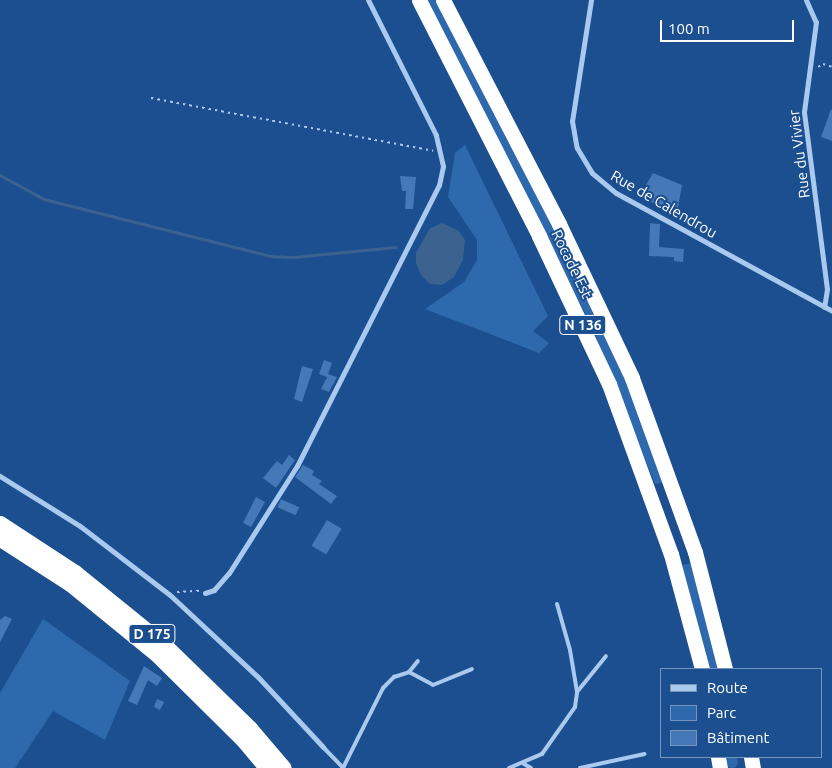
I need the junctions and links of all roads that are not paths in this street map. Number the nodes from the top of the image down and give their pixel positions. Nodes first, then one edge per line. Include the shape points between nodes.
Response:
1 (368, 0) edge
2 (419, 0) edge
3 (443, 0) edge
4 (591, 0) edge
5 (806, 0) edge
6 (824, 307) junction
7 (832, 311) edge
8 (0, 476) edge
9 (0, 524) edge
10 (0, 539) edge
11 (205, 594) road end
12 (557, 604) dead end
13 (606, 656) dead end
14 (418, 661) dead end
15 (702, 668) edge
16 (725, 668) edge
17 (472, 669) dead end
18 (409, 672) junction
19 (577, 692) junction
20 (323, 747) joint
21 (644, 754) dead end
22 (524, 764) junction
23 (266, 768) edge
24 (284, 768) edge
25 (343, 768) edge
26 (509, 768) edge
27 (531, 768) edge
28 (580, 768) edge

1 - 11 street via 436,135 443,166 439,185 333,399 260,528 229,573 214,590
2 - 15 highway, Rocade Est / N 136 via 543,244 609,384 671,554
3 - 16 highway, Rocade Est / N 136 via 559,224 632,378 695,552
4 - 6 street, Rue de Calendrou via 572,120 577,148 592,174 616,193
5 - 6 street, Rue du Vivier via 816,22 804,112 827,289
6 - 7 street, Rue de Calendrou
8 - 20 street via 80,526 170,595 258,677
9 - 24 highway, D 175 via 75,572 165,645 250,728
10 - 23 highway, D 175 via 70,584 157,655 242,739
12 - 19 lane
13 - 19 lane
14 - 18 lane
17 - 18 lane via 433,686
18 - 25 lane via 394,677 383,688
19 - 22 lane via 574,707 560,732 542,754
20 - 25 lane
21 - 28 lane
22 - 26 lane
22 - 27 lane

